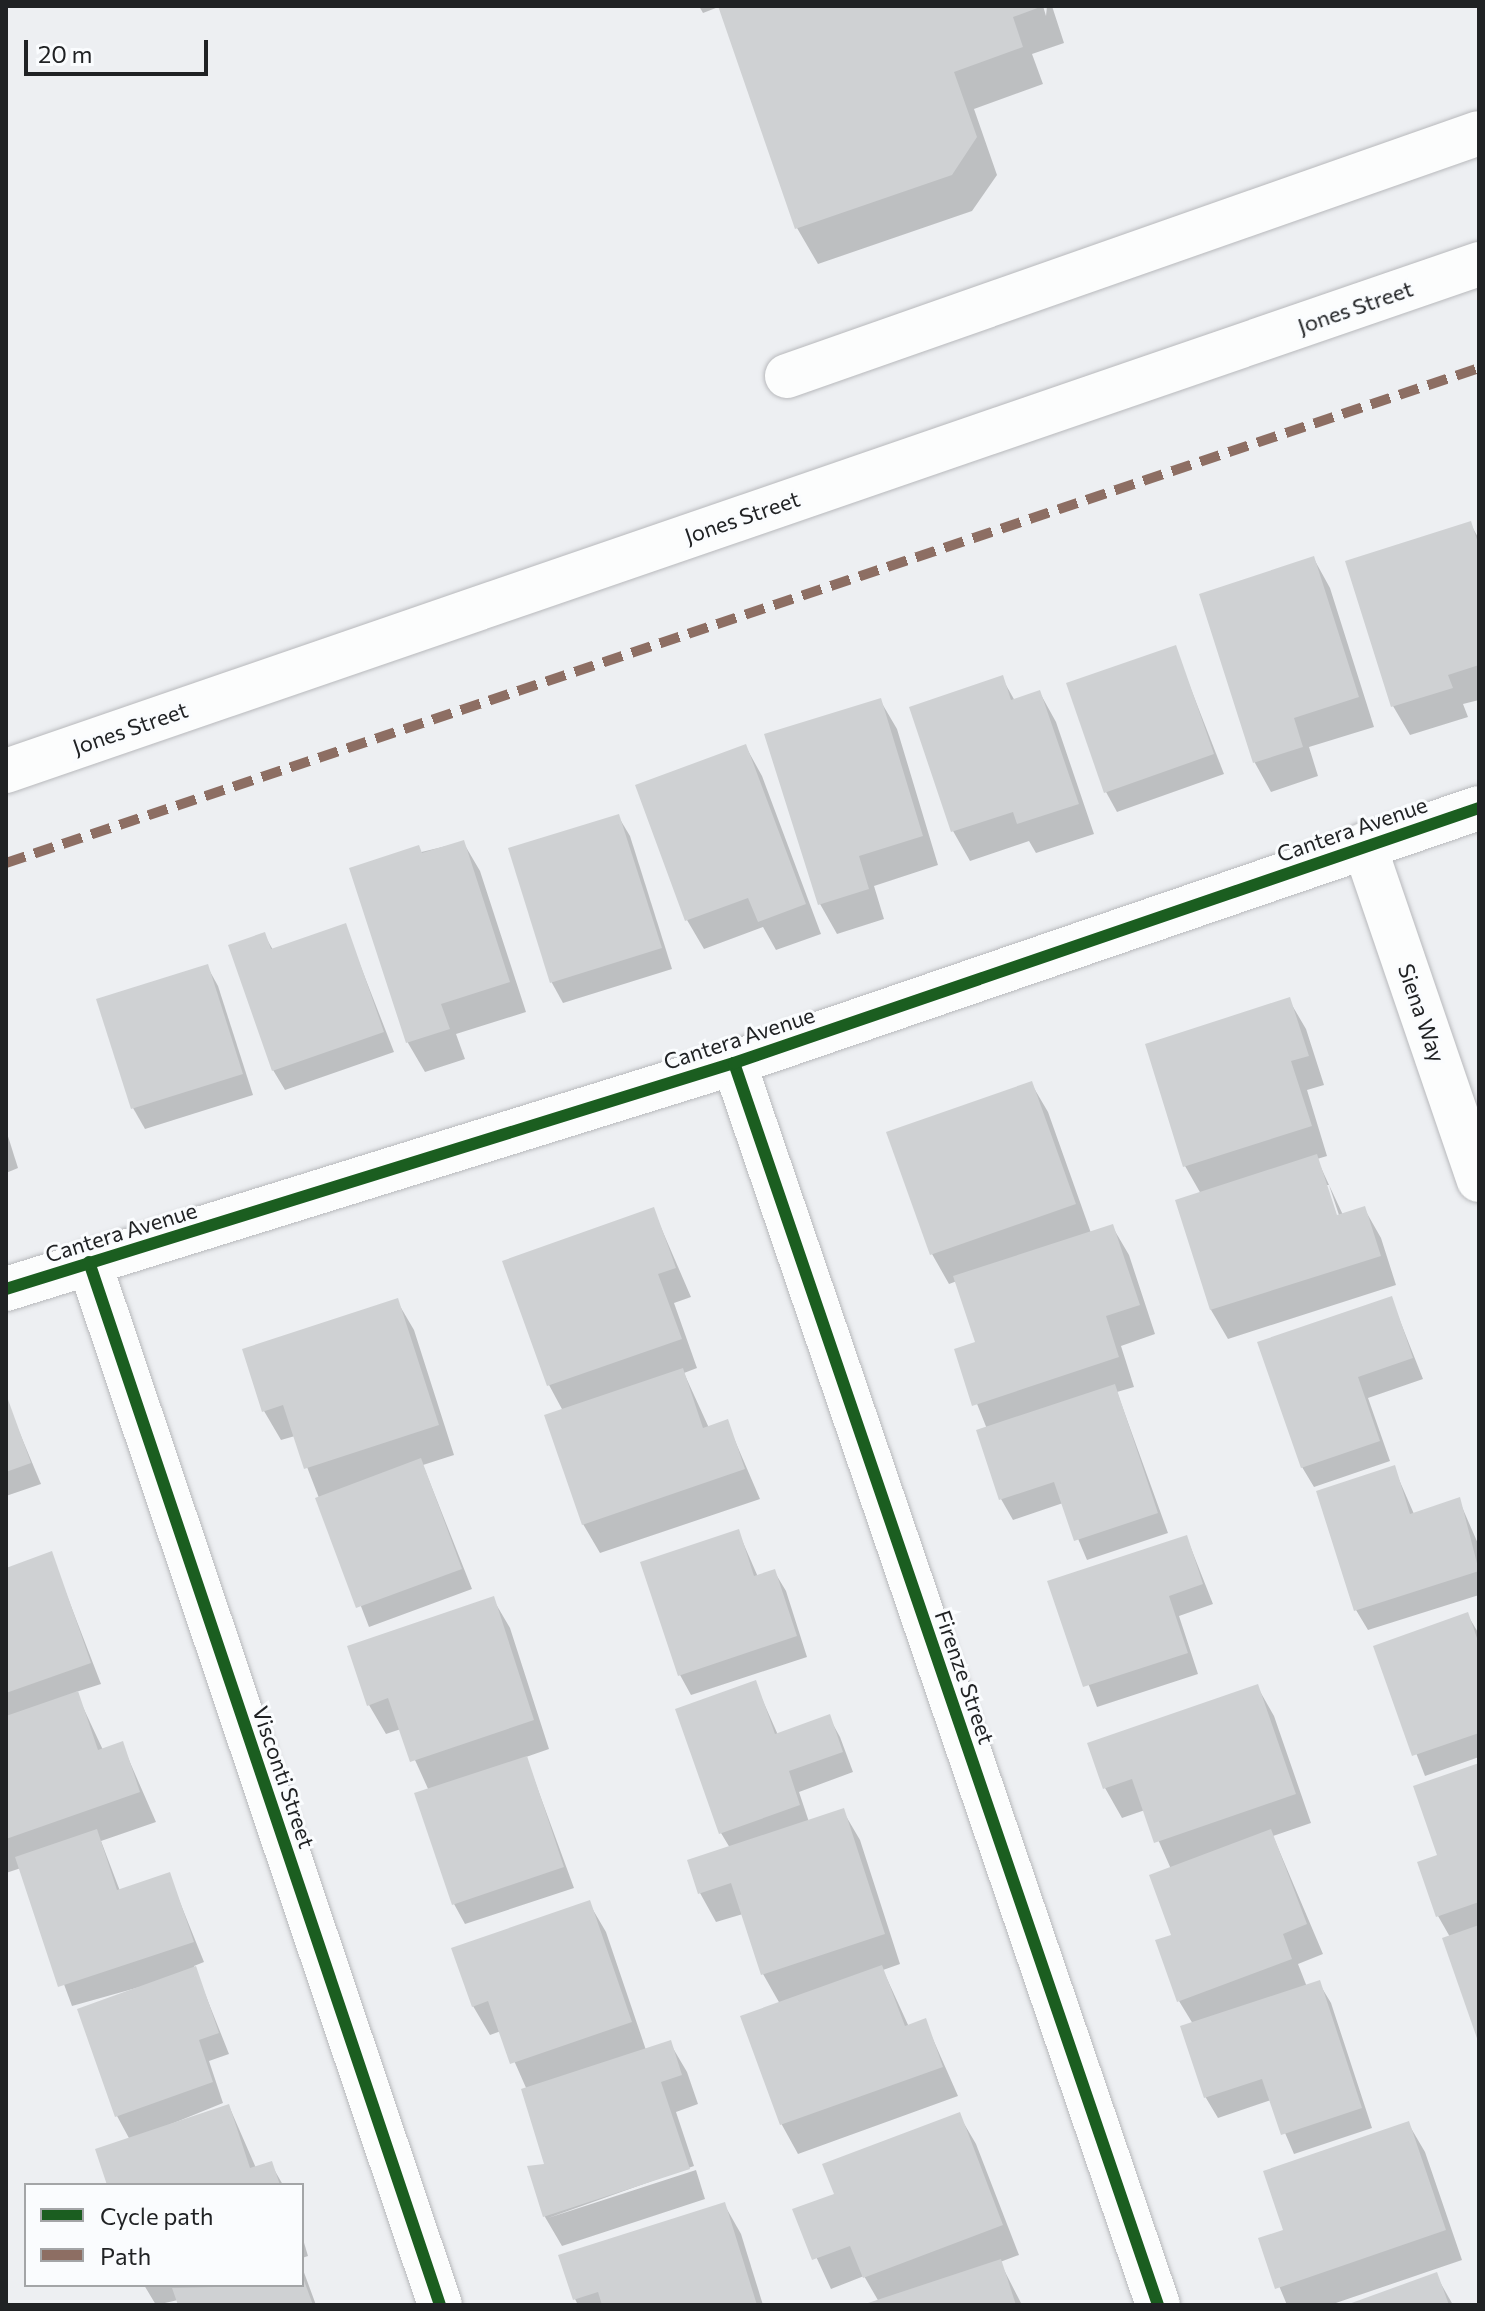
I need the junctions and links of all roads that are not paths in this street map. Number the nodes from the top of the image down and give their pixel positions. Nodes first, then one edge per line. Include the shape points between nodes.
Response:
1 (1479, 133) edge
2 (1479, 264) edge
3 (787, 376) dead end
4 (6, 771) edge
5 (1479, 808) edge
6 (1364, 845) junction
7 (734, 1063) junction
8 (1479, 1180) edge
9 (89, 1262) junction
10 (6, 1289) edge
11 (440, 2305) edge
12 (1158, 2305) edge

1 - 3 street
2 - 4 street, Jones Street
5 - 6 street, Cantera Avenue
6 - 7 street, Cantera Avenue
6 - 8 street, Siena Way
7 - 9 street, Cantera Avenue
7 - 12 street, Firenze Street
9 - 10 street, Cantera Avenue
9 - 11 street, Visconti Street

